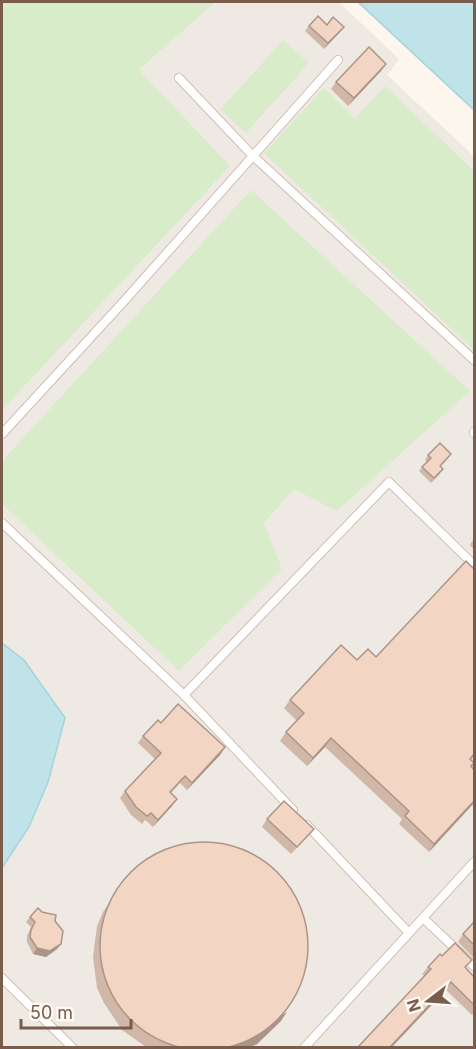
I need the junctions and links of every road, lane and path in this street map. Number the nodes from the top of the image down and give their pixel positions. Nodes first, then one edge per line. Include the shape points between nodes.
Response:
1 (338, 60) dead end
2 (179, 78) dead end
3 (253, 156) junction
4 (474, 360) edge
5 (2, 434) edge
6 (2, 523) edge
7 (474, 565) edge
8 (184, 695) junction
9 (296, 814) edge
10 (304, 822) edge
11 (474, 862) edge
12 (423, 918) junction
13 (409, 933) junction
14 (474, 966) edge
15 (2, 978) edge
16 (73, 1047) edge
17 (304, 1047) edge

1 - 3 lane
2 - 3 lane
3 - 4 lane
3 - 5 lane
6 - 8 lane
7 - 8 lane via 388,482
8 - 9 lane
10 - 13 lane
11 - 12 lane
12 - 13 lane
12 - 14 lane
13 - 17 lane
15 - 16 lane

